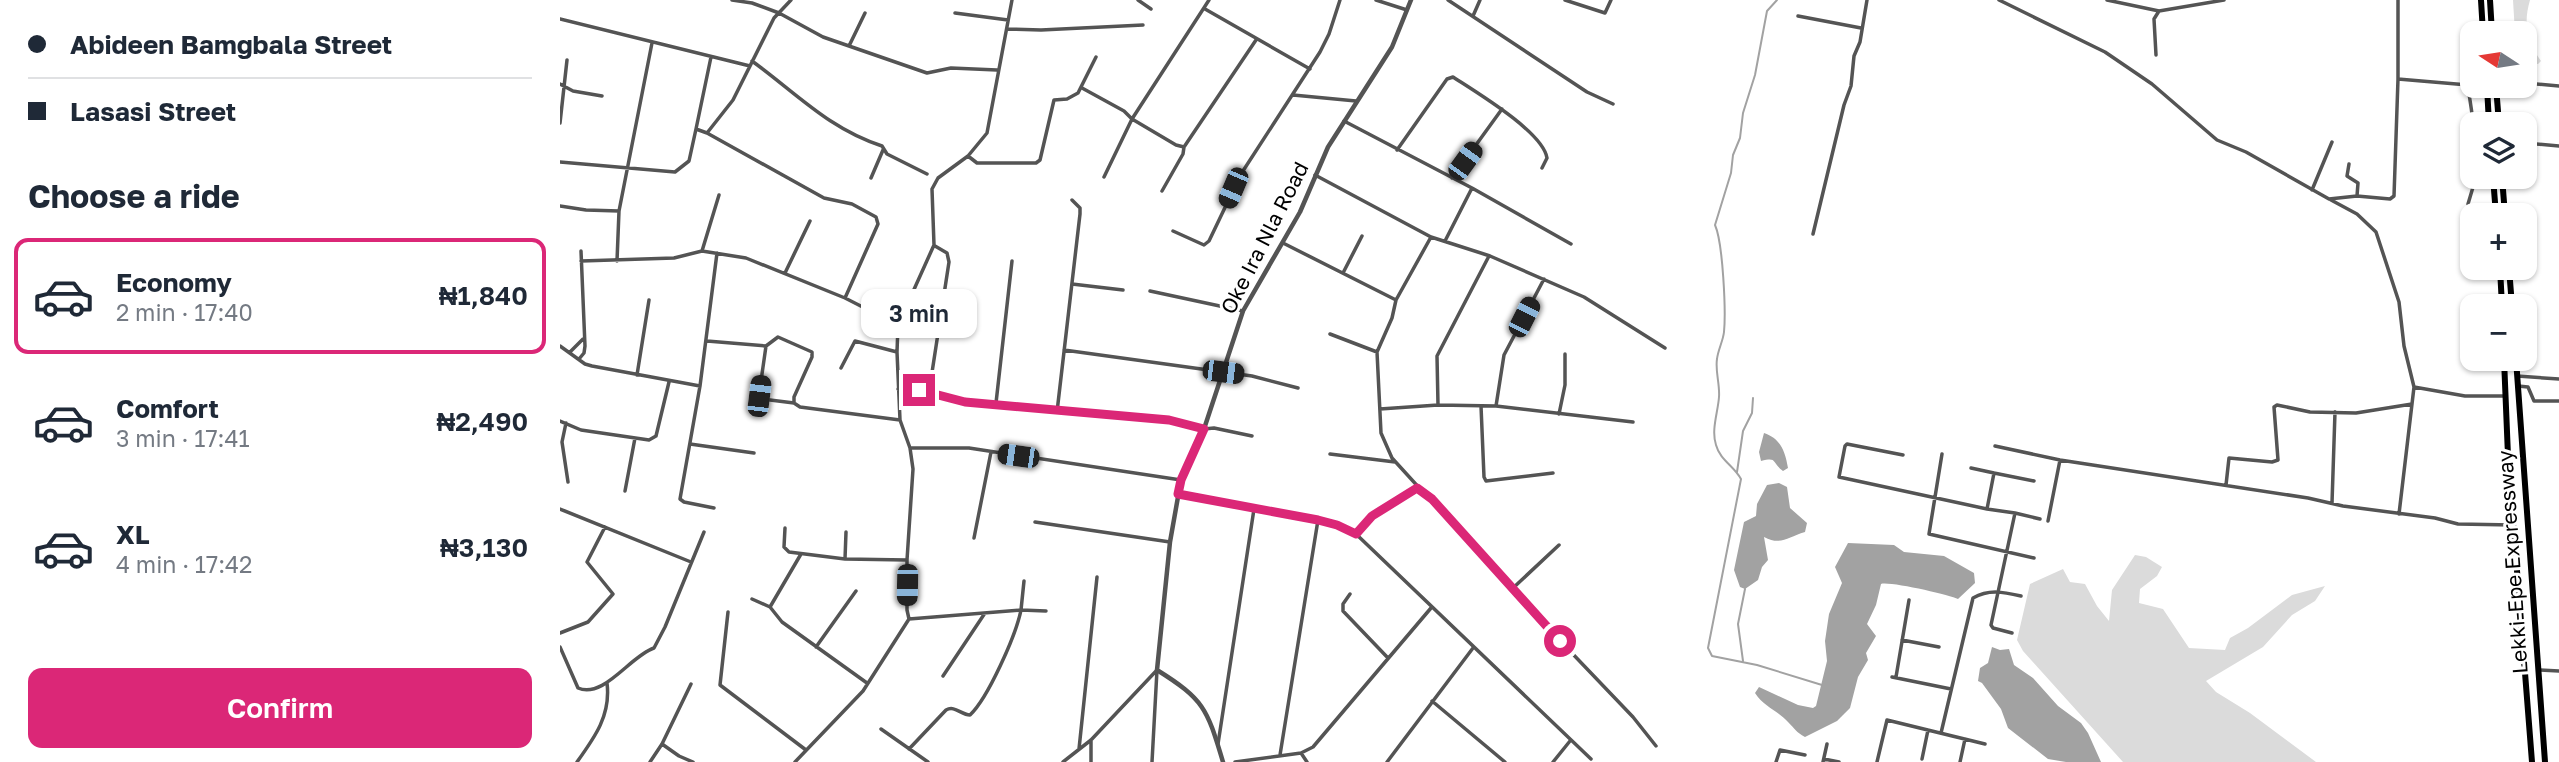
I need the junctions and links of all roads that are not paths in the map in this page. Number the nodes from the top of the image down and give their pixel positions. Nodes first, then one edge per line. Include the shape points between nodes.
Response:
1 (732, 0) edge
2 (791, 0) edge
3 (1012, 0) edge
4 (1138, 0) edge
5 (1209, 0) edge
6 (1340, 0) edge
7 (1376, 0) edge
8 (1411, 0) edge
9 (1448, 0) edge
10 (1480, 0) edge
11 (1565, 0) edge
12 (1611, 0) edge
13 (1867, 0) edge
14 (1999, 0) edge
15 (2107, 0) edge
16 (2224, 0) edge
17 (2398, 0) edge
18 (2480, 0) edge
19 (2490, 0) edge
20 (1151, 9) dead end
21 (1205, 9) junction
22 (1407, 10) junction
23 (2159, 11) junction
24 (779, 13) junction
25 (864, 13) dead end
26 (955, 13) dead end
27 (1474, 16) junction
28 (1798, 16) dead end
29 (560, 19) edge
30 (1009, 20) junction
31 (2482, 21) edge
32 (2491, 21) edge
33 (1143, 25) dead end
34 (1861, 28) junction
35 (1007, 29) junction
36 (1256, 40) junction
37 (652, 43) junction
38 (849, 46) junction
39 (2156, 55) dead end
40 (711, 57) junction
41 (1096, 57) dead end
42 (567, 60) dead end
43 (751, 63) junction
44 (1310, 69) junction
45 (998, 70) junction
46 (2399, 79) junction
47 (562, 84) edge
48 (2460, 84) edge
49 (2538, 84) edge
50 (2559, 86) edge
51 (1082, 88) junction
52 (1293, 95) junction
53 (602, 96) dead end
54 (1356, 101) junction
55 (1613, 104) dead end
56 (1502, 109) junction
57 (1132, 119) junction
58 (1344, 121) junction
59 (560, 123) edge
60 (696, 129) junction
61 (707, 133) junction
62 (2332, 142) dead end
63 (2537, 145) edge
64 (2559, 146) edge
65 (1184, 147) junction
66 (884, 148) junction
67 (1397, 150) junction
68 (968, 156) junction
69 (560, 162) edge
70 (2349, 164) dead end
71 (628, 167) junction
72 (1542, 168) dead end
73 (927, 174) dead end
74 (1315, 175) junction
75 (1104, 177) dead end
76 (871, 178) dead end
77 (1452, 178) junction
78 (1472, 188) junction
79 (2312, 190) junction
80 (1162, 191) dead end
81 (719, 195) dead end
82 (2357, 197) junction
83 (2329, 199) junction
84 (1072, 200) dead end
85 (560, 206) edge
86 (619, 211) junction
87 (810, 221) dead end
88 (1172, 231) dead end
89 (1813, 234) dead end
90 (1362, 236) dead end
91 (1431, 237) junction
92 (1445, 241) junction
93 (1283, 243) junction
94 (1571, 244) dead end
95 (934, 246) junction
96 (581, 251) dead end
97 (702, 251) junction
98 (716, 253) junction
99 (1490, 256) junction
100 (581, 261) junction
101 (617, 261) junction
102 (1012, 261) dead end
103 (785, 273) junction
104 (1343, 273) junction
105 (1544, 279) junction
106 (1072, 284) junction
107 (1123, 290) dead end
108 (1150, 291) dead end
109 (845, 298) junction
110 (649, 300) dead end
111 (1396, 300) junction
112 (1243, 311) junction
113 (898, 325) junction
114 (1330, 334) dead end
115 (583, 339) junction
116 (706, 341) junction
117 (560, 346) edge
118 (766, 346) junction
119 (1665, 348) dead end
120 (1064, 350) junction
121 (570, 352) junction
122 (897, 352) junction
123 (1377, 352) junction
124 (1565, 354) dead end
125 (579, 359) junction
126 (841, 368) dead end
127 (2505, 371) edge
128 (2517, 371) edge
129 (1223, 372) junction
130 (637, 375) junction
131 (2517, 376) junction
132 (2559, 379) edge
133 (669, 382) junction
134 (701, 386) junction
135 (2518, 386) junction
136 (2414, 387) junction
137 (1298, 388) dead end
138 (898, 389) junction
139 (929, 392) junction
140 (2506, 396) junction
141 (2559, 401) edge
142 (794, 403) junction
143 (996, 403) junction
144 (2412, 404) junction
145 (1438, 405) junction
146 (1481, 406) junction
147 (1496, 406) junction
148 (1380, 409) junction
149 (1057, 412) junction
150 (2335, 412) junction
151 (1559, 414) junction
152 (900, 420) junction
153 (560, 421) edge
154 (1633, 422) dead end
155 (566, 423) junction
156 (1204, 429) junction
157 (1252, 436) dead end
158 (635, 438) junction
159 (690, 444) junction
160 (1995, 446) dead end
161 (910, 448) junction
162 (991, 452) junction
163 (754, 453) dead end
164 (1330, 454) dead end
165 (1942, 454) dead end
166 (2523, 454) junction
167 (1903, 455) dead end
168 (2508, 456) junction
169 (2060, 460) junction
170 (1395, 462) junction
171 (1971, 468) dead end
172 (1553, 473) dead end
173 (1994, 473) junction
174 (1181, 480) junction
175 (2034, 481) dead end
176 (568, 482) dead end
177 (2225, 485) junction
178 (1417, 488) junction
179 (625, 491) dead end
180 (1178, 494) junction
181 (1934, 499) junction
182 (2332, 503) junction
183 (714, 508) dead end
184 (560, 509) edge
185 (1254, 509) junction
186 (1987, 509) junction
187 (2015, 513) junction
188 (2399, 514) junction
189 (2040, 519) dead end
190 (1318, 520) junction
191 (2048, 520) dead end
192 (1035, 522) dead end
193 (2515, 525) junction
194 (605, 527) junction
195 (785, 528) dead end
196 (846, 532) dead end
197 (704, 533) dead end
198 (1356, 534) junction
199 (974, 538) dead end
200 (1170, 542) junction
201 (1559, 545) dead end
202 (2007, 552) junction
203 (801, 554) junction
204 (2034, 558) dead end
205 (845, 559) junction
206 (907, 560) junction
207 (691, 562) junction
208 (1097, 578) dead end
209 (1024, 581) dead end
210 (1512, 589) junction
211 (856, 591) dead end
212 (1998, 591) junction
213 (1350, 594) dead end
214 (2021, 596) dead end
215 (752, 599) dead end
216 (1909, 600) dead end
217 (770, 607) junction
218 (1431, 608) junction
219 (1021, 610) junction
220 (1045, 611) dead end
221 (728, 612) dead end
222 (985, 613) junction
223 (909, 619) junction
224 (560, 633) edge
225 (2012, 633) dead end
226 (1902, 640) junction
227 (560, 647) edge
228 (816, 647) junction
229 (1939, 647) dead end
230 (1473, 648) junction
231 (1388, 658) junction
232 (1157, 670) junction
233 (2539, 670) junction
234 (2559, 671) edge
235 (943, 676) dead end
236 (607, 683) junction
237 (867, 683) junction
238 (691, 684) dead end
239 (1951, 690) junction
240 (1432, 701) junction
241 (881, 730) dead end
242 (1928, 730) junction
243 (1941, 733) junction
244 (1965, 739) junction
245 (1091, 740) junction
246 (1570, 741) junction
247 (662, 744) junction
248 (1827, 744) dead end
249 (1985, 744) dead end
250 (1218, 746) junction
251 (1656, 746) dead end
252 (909, 749) junction
253 (1079, 749) junction
254 (806, 750) junction
255 (1301, 753) junction
256 (1280, 755) junction
257 (1805, 755) dead end
258 (1591, 759) dead end
259 (1922, 759) dead end
260 (1823, 761) edge
261 (577, 762) edge
262 (650, 762) edge
263 (693, 762) edge
264 (795, 762) edge
265 (928, 762) edge
266 (1063, 762) edge
267 (1091, 762) edge
268 (1152, 762) edge
269 (1223, 762) edge
270 (1235, 762) edge
271 (1307, 762) edge
272 (1387, 762) edge
273 (1505, 762) edge
274 (1553, 762) edge
275 (1776, 762) edge
276 (1839, 762) edge
277 (1877, 762) edge
278 (1960, 762) edge
279 (2532, 762) edge
280 (2545, 762) edge

1 - 24 street
2 - 24 street
3 - 30 street
4 - 20 street
5 - 21 street
6 - 44 street
7 - 22 street
8 - 22 street, Oke Ira Nla Road
9 - 27 street
10 - 27 street
11 - 12 street via 1605,13
13 - 34 street
14 - 79 street via 2105,52 2152,84 2217,140
15 - 23 street
16 - 23 street
17 - 46 street
18 - 31 highway
19 - 32 highway
21 - 36 street
21 - 57 street
22 - 54 street, Oke Ira Nla Road via 1392,47
23 - 39 street via 2154,19
24 - 38 street
24 - 43 street
25 - 38 street
26 - 30 street
27 - 55 street via 1587,92
28 - 34 street
29 - 37 street
30 - 35 street
33 - 35 street
34 - 89 street
35 - 45 street
36 - 44 street
36 - 65 street
37 - 40 street
37 - 71 street
38 - 45 street via 927,73 951,68
40 - 43 street
40 - 60 street
41 - 51 street
42 - 47 street
43 - 61 street via 733,100
43 - 66 street via 823,118
44 - 52 street
45 - 68 street via 987,133
46 - 48 street
46 - 82 street via 2394,196
47 - 53 street via 573,91
47 - 59 street
49 - 50 street
51 - 57 street
51 - 68 street via 1071,97 1054,100 1042,156 1036,163 977,163
52 - 54 street
52 - 88 street via 1241,174 1209,241 1204,245
54 - 58 street, Oke Ira Nla Road
56 - 67 street via 1450,77
56 - 72 street via 1541,145 1547,158
56 - 77 street
57 - 65 street
57 - 75 street
58 - 67 street
58 - 74 street, Oke Ira Nla Road
60 - 61 street
60 - 71 street via 690,161 675,172
61 - 109 street via 824,198 852,204 876,217
62 - 79 street
63 - 64 street
65 - 80 street
66 - 73 street via 887,154
66 - 76 street
67 - 77 street
68 - 95 street via 938,178 932,189
69 - 71 street
70 - 82 street via 2347,176 2358,183
71 - 86 street
74 - 91 street
74 - 93 street, Oke Ira Nla Road
77 - 78 street
78 - 92 street
78 - 94 street
79 - 83 street
81 - 97 street
82 - 83 street
83 - 136 street via 2357,214 2376,232 2399,302
84 - 106 street via 1080,208
85 - 86 street
86 - 101 street
87 - 103 street
90 - 104 street
91 - 92 street
91 - 111 street
92 - 99 street
93 - 104 street
93 - 112 street, Oke Ira Nla Road
95 - 113 street
95 - 139 street via 947,253 949,262
96 - 100 street
97 - 98 street
97 - 101 street via 674,258
98 - 103 street via 746,258
98 - 116 street
99 - 105 street
99 - 145 street via 1437,356
100 - 101 street
100 - 115 street
102 - 143 street
103 - 109 street
104 - 111 street
105 - 119 street via 1584,297
105 - 147 street via 1504,355
106 - 107 street
106 - 120 street
108 - 112 street
109 - 113 street
110 - 130 street
111 - 123 street
112 - 129 street, Oke Ira Nla Road
113 - 122 street
114 - 123 street
115 - 121 street
115 - 125 street via 584,353
116 - 118 street
116 - 134 street
117 - 121 street
118 - 142 street via 760,398
118 - 142 street via 778,337 812,352
120 - 129 street
120 - 149 street
121 - 125 street
122 - 126 street via 855,341
122 - 138 street
123 - 148 street
124 - 151 street
125 - 130 street
127 - 140 highway, Lekki-Epe Expressway
128 - 131 highway, Lekki-Epe Expressway
129 - 137 street
129 - 156 street, Oke Ira Nla Road
130 - 133 street
131 - 132 street
131 - 135 highway, Lekki-Epe Expressway
133 - 134 street
133 - 158 street via 656,436
134 - 159 street
135 - 141 street via 2528,387 2534,401
135 - 166 highway, Lekki-Epe Expressway
136 - 140 street via 2465,396
136 - 144 street
138 - 139 street
138 - 152 street
139 - 143 street via 965,402
140 - 168 highway, Lekki-Epe Expressway
142 - 152 street
143 - 149 street
144 - 150 street
144 - 188 street
145 - 146 street
145 - 148 street
146 - 147 street
146 - 172 street via 1486,481
147 - 151 street
148 - 170 street via 1381,433
149 - 156 street via 1169,420
150 - 177 street via 2275,405 2278,460 2229,458
150 - 182 street
151 - 154 street
152 - 161 street
153 - 155 street
155 - 158 street via 581,430
155 - 176 street via 562,442
156 - 157 street
156 - 174 street, Oke Ira Nla Road
158 - 179 street
159 - 163 street
159 - 183 street via 680,499
160 - 169 street
161 - 162 street via 946,446
161 - 206 street via 913,469
162 - 174 street
162 - 199 street
164 - 170 street
165 - 181 street
166 - 168 highway
166 - 233 highway, Lekki-Epe Expressway
167 - 181 street via 1846,445 1839,475
168 - 193 highway, Lekki-Epe Expressway
169 - 177 street
169 - 191 street
170 - 178 street
171 - 173 street
173 - 175 street
173 - 186 street
174 - 180 street, Oke Ira Nla Road
177 - 182 street
178 - 198 street via 1372,516
178 - 210 street
180 - 185 street
180 - 200 street, Oke Ira Nla Road
181 - 186 street
181 - 202 street via 1931,535
182 - 188 street
184 - 194 street
185 - 190 street
185 - 250 street
186 - 187 street
187 - 189 street
187 - 202 street
188 - 193 street via 2458,524
190 - 198 street
190 - 256 street
192 - 200 street
193 - 279 highway, Lekki-Epe Expressway
194 - 207 street
194 - 224 street via 587,562 613,594 588,622
195 - 203 street via 784,547
196 - 205 street
197 - 207 street
198 - 218 street
200 - 232 street, Oke Ira Nla Road
201 - 210 street
202 - 204 street
202 - 212 street
203 - 205 street
203 - 217 street
205 - 206 street
206 - 223 street
207 - 236 street via 657,645
208 - 253 street
209 - 219 street
210 - 251 street
211 - 228 street
212 - 214 street
212 - 225 street via 1992,627
212 - 239 street via 1973,598
213 - 231 street via 1343,611
215 - 217 street
216 - 226 street
217 - 228 street
218 - 230 street
218 - 231 street
219 - 220 street
219 - 222 street
219 - 252 street via 990,685 974,711 965,715 946,710
221 - 254 street via 720,685
222 - 223 street
222 - 235 street
223 - 237 street
226 - 229 street
226 - 239 street via 1894,677
227 - 236 street via 578,688 593,689
228 - 237 street
230 - 240 street
230 - 246 street
231 - 255 street via 1313,747
232 - 245 street
232 - 250 street via 1197,699
232 - 268 street
233 - 234 street
233 - 280 highway, Lekki-Epe Expressway
236 - 261 street via 604,720
237 - 254 street
238 - 247 street
239 - 243 street
240 - 272 street
240 - 273 street
241 - 252 street
242 - 243 street
242 - 259 street
242 - 277 street via 1887,720
243 - 244 street
244 - 249 street
244 - 278 street
245 - 253 street
245 - 267 street
246 - 258 street
246 - 274 street
247 - 262 street
247 - 263 street
248 - 260 street
250 - 269 street
252 - 265 street
253 - 266 street
254 - 264 street
255 - 256 street
255 - 271 street
256 - 270 street
257 - 275 street via 1780,750
260 - 276 street

